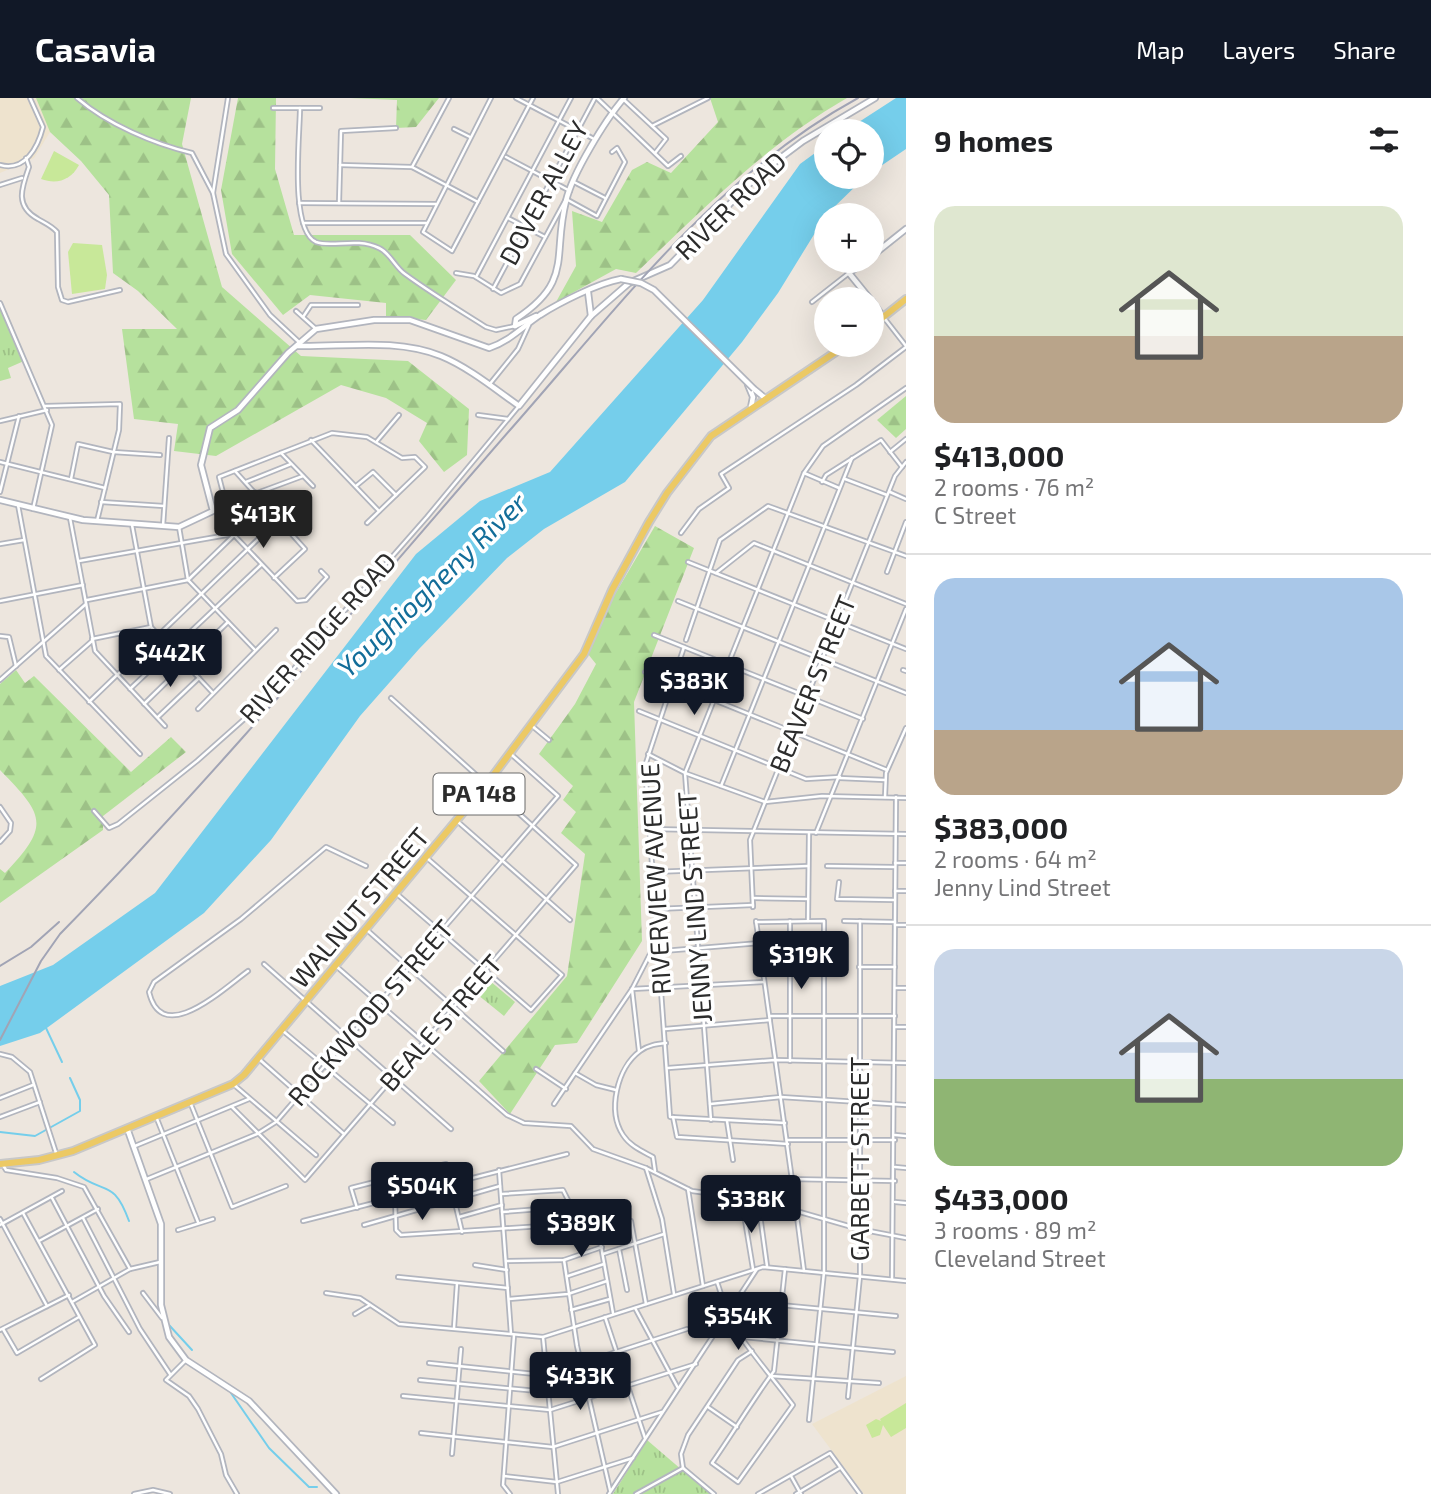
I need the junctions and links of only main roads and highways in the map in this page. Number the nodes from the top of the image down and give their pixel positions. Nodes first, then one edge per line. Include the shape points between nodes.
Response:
1 (906, 299) edge
2 (884, 316) edge
3 (828, 357) edge
4 (1, 1165) edge

1 - 2 main road
3 - 4 main road, WALNUT STREET / PA 148 via 711,436 667,493 612,590 584,654 486,785 259,1059 233,1084 127,1128 57,1156

